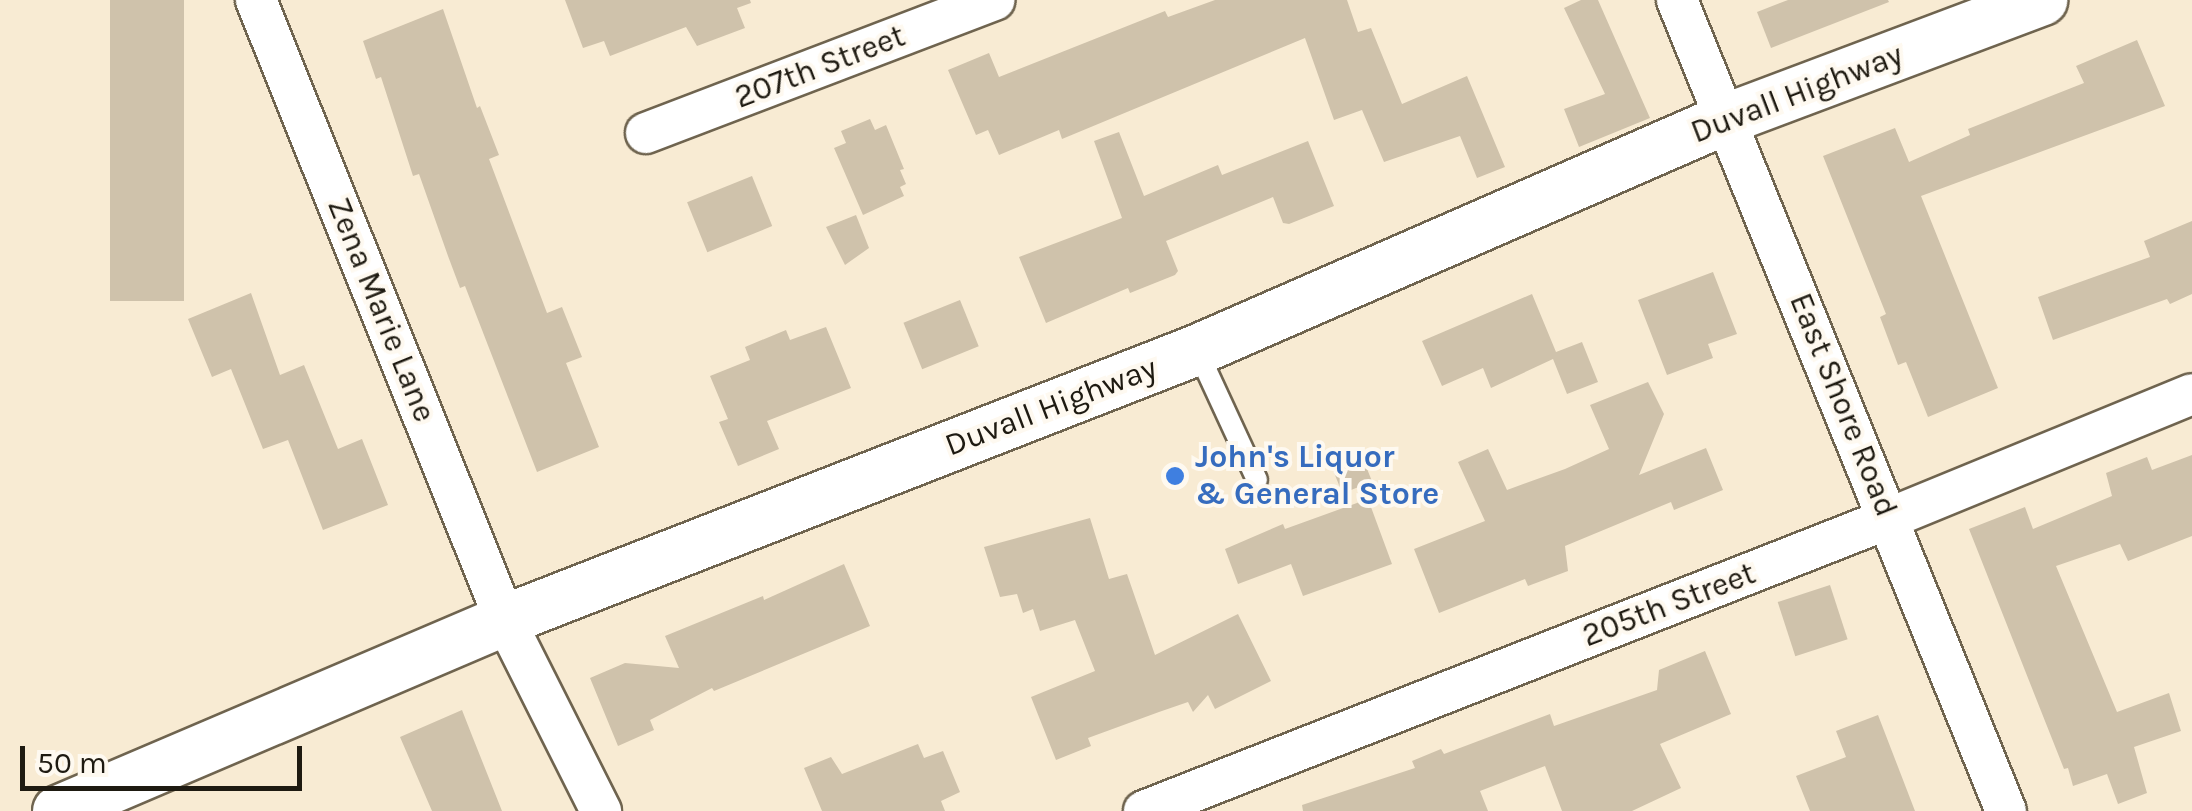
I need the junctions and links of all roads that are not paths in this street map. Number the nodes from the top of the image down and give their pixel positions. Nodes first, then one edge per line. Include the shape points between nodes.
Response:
1 (256, 0) edge
2 (995, 0) edge
3 (1677, 0) edge
4 (2042, 0) edge
5 (1726, 119) junction
6 (646, 133) dead end
7 (1197, 350) junction
8 (2192, 394) edge
9 (1257, 480) dead end
10 (1890, 518) junction
11 (505, 620) junction
12 (58, 811) edge
13 (601, 811) edge
14 (1144, 811) edge
15 (2006, 811) edge

1 - 11 street, Zena Marie Lane
2 - 6 street, 207th Street
3 - 5 street, East Shore Road
4 - 5 street, Duvall Highway
5 - 7 street, Duvall Highway
5 - 10 street, East Shore Road
7 - 9 lane
7 - 11 street, Duvall Highway
8 - 10 street, 205th Street
10 - 14 street, 205th Street
10 - 15 street, East Shore Road
11 - 12 street, Duvall Highway
11 - 13 street

